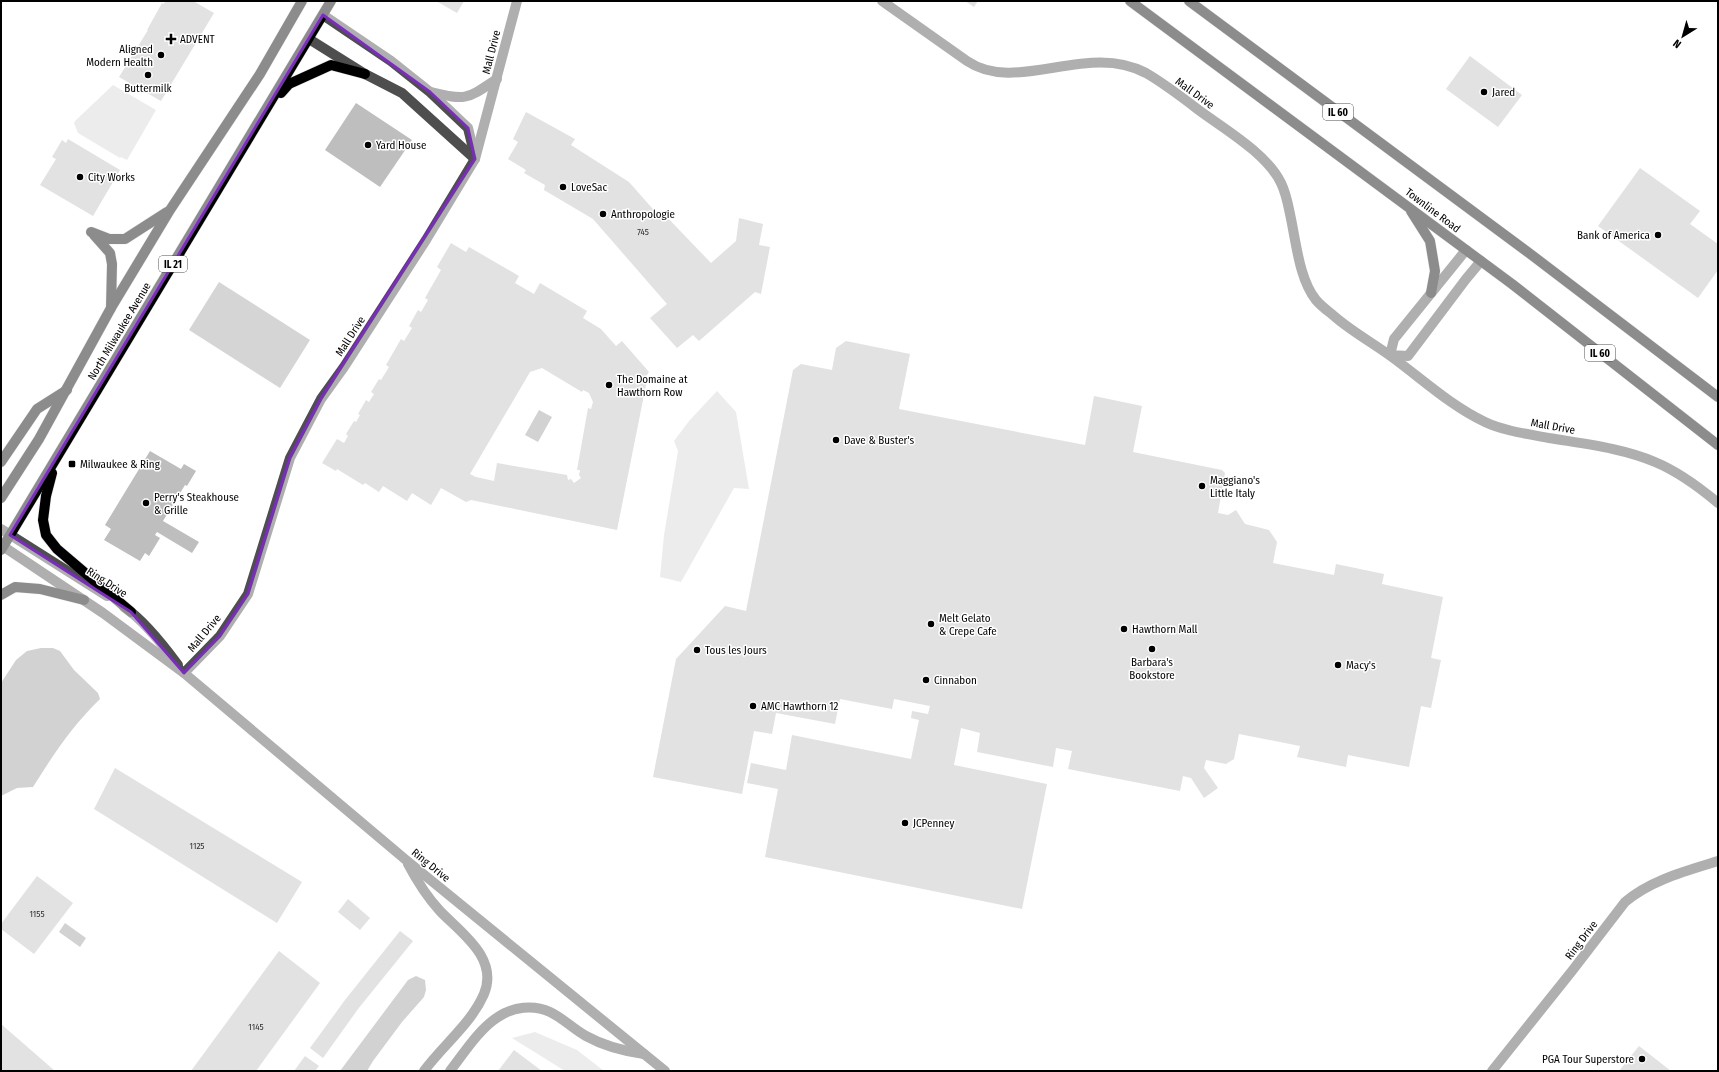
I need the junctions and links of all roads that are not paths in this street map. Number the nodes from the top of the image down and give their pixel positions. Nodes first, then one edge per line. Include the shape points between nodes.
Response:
1 (302, 1) edge
2 (331, 1) edge
3 (517, 1) edge
4 (882, 1) edge
5 (1130, 1) edge
6 (1188, 1) edge
7 (323, 15) junction
8 (309, 38) junction
9 (365, 74) junction
10 (497, 79) junction
11 (430, 92) junction
12 (262, 114) junction
13 (475, 159) junction
14 (1408, 206) junction
15 (170, 210) junction
16 (1466, 250) junction
17 (1481, 261) junction
18 (1431, 293) junction
19 (112, 308) junction
20 (1390, 355) junction
21 (68, 389) junction
22 (1718, 397) edge
23 (83, 414) junction
24 (1718, 445) edge
25 (1, 462) edge
26 (1, 498) edge
27 (1718, 504) edge
28 (1, 529) edge
29 (10, 534) junction
30 (2, 547) edge
31 (1, 595) edge
32 (84, 600) junction
33 (131, 612) junction
34 (184, 673) junction
35 (406, 860) junction
36 (1718, 861) edge
37 (644, 1054) junction
38 (426, 1070) edge
39 (450, 1071) edge
40 (665, 1071) edge
41 (1492, 1071) edge

1 - 15 main road, North Milwaukee Avenue / IL 21 via 260,74
2 - 7 main road, North Milwaukee Avenue / IL 21
3 - 10 street, Mall Drive
4 - 20 street, Mall Drive via 982,69 1015,73 1089,62 1110,62 1132,67 1157,80 1255,152 1273,169 1286,197 1302,269 1316,300 1335,318
5 - 14 main road, Townline Road / IL 60
6 - 22 main road, Townline Road / IL 60 via 1533,256
7 - 8 main road, North Milwaukee Avenue / IL 21
7 - 11 street via 391,61
8 - 9 street
8 - 12 main road, North Milwaukee Avenue / IL 21
9 - 12 main road via 331,65 289,84
9 - 13 street via 402,93
10 - 11 street via 471,96 455,98
10 - 13 street, Mall Drive
11 - 13 street via 468,128
12 - 23 main road, North Milwaukee Avenue / IL 21
13 - 34 street, Mall Drive via 344,367 321,399 290,458 248,594 220,636
14 - 16 main road, Townline Road / IL 60
14 - 18 main road via 1430,241 1435,271
15 - 19 main road, North Milwaukee Avenue / IL 21
15 - 19 main road via 125,239 110,239 91,232 110,253
16 - 17 main road, Townline Road / IL 60
16 - 18 street
17 - 20 street via 1408,356
17 - 24 main road, Townline Road / IL 60
18 - 20 street via 1394,339
19 - 21 main road, North Milwaukee Avenue / IL 21
20 - 27 street, Mall Drive via 1458,406 1485,422 1523,433 1634,454 1683,476
21 - 25 main road via 37,409
21 - 26 main road, North Milwaukee Avenue / IL 21
23 - 29 main road, North Milwaukee Avenue / IL 21
23 - 33 main road via 51,474 43,520 46,535 57,549
28 - 29 street, Ring Drive
29 - 30 main road, North Milwaukee Avenue / IL 21
29 - 33 street, Ring Drive
30 - 32 street, Ring Drive
31 - 32 main road via 15,587 40,589
32 - 34 street, Ring Drive
33 - 34 street, Ring Drive via 168,651
34 - 35 street, Ring Drive
35 - 37 street, Ring Drive
35 - 38 street via 418,884 481,954 488,976 484,994 466,1022
36 - 41 street, Ring Drive via 1654,883 1625,902
37 - 39 street via 619,1050 586,1036 550,1012 533,1008 512,1008 485,1028
37 - 40 street, Ring Drive

